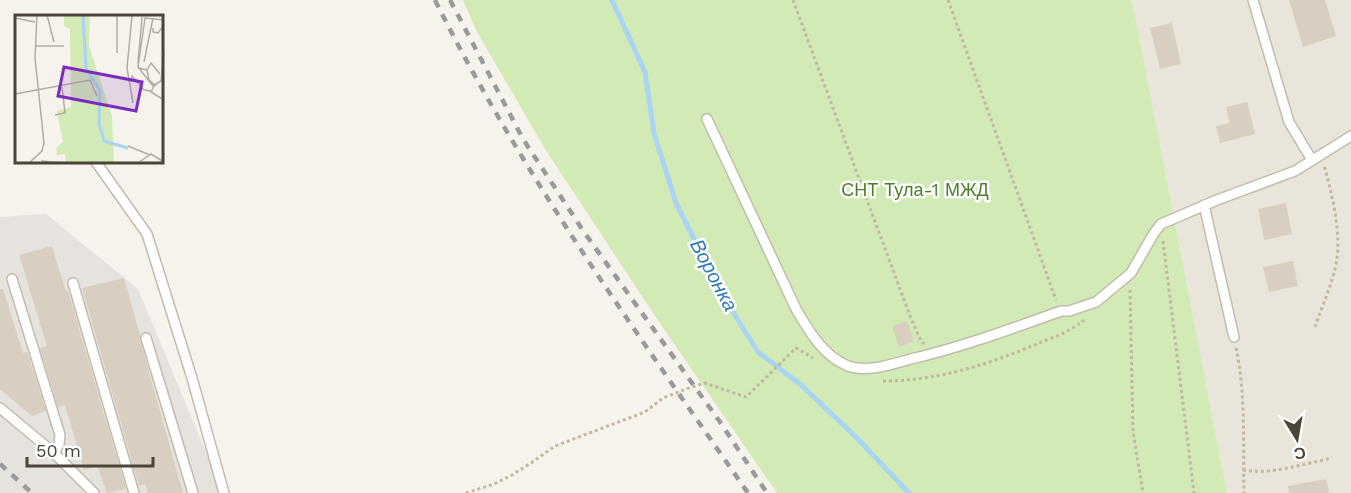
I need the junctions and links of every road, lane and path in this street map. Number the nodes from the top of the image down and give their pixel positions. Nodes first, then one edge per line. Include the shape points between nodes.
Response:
1 (794, 0) edge
2 (948, 0) edge
3 (1253, 0) edge
4 (707, 119) dead end
5 (1351, 136) edge
6 (1321, 155) junction
7 (1312, 160) junction
8 (97, 164) edge
9 (1204, 205) junction
10 (1161, 224) junction
11 (1131, 273) junction
12 (12, 279) dead end
13 (73, 283) dead end
14 (1096, 302) junction
15 (1060, 311) junction
16 (1315, 327) dead end
17 (1234, 337) joint
18 (146, 338) dead end
19 (796, 348) dead end
20 (934, 354) junction
21 (886, 381) dead end
22 (0, 408) edge
23 (54, 453) junction
24 (1332, 458) dead end
25 (1244, 470) junction
26 (94, 493) edge
27 (134, 493) edge
28 (193, 493) edge
29 (224, 493) edge
30 (466, 493) edge
31 (1143, 493) edge
32 (1194, 493) edge
33 (1244, 493) edge

1 - 20 path via 910,316 921,341
2 - 15 path
3 - 7 lane via 1289,122
4 - 20 lane via 796,309 820,345 855,368 877,368
5 - 6 lane
6 - 7 lane
6 - 16 path via 1338,251
7 - 9 lane via 1295,171
8 - 29 lane via 147,234
9 - 10 lane
9 - 17 lane
10 - 11 lane
10 - 32 path
11 - 14 lane
11 - 31 path via 1133,432
12 - 23 lane via 60,435
13 - 27 lane
14 - 15 lane
14 - 21 path via 1079,325 1003,358 934,377
15 - 20 lane
17 - 25 path via 1240,365
18 - 28 lane
19 - 30 path via 746,397 705,382 686,388 645,412 555,446 512,475
22 - 23 lane
23 - 26 lane
24 - 25 path via 1266,471
25 - 33 path

